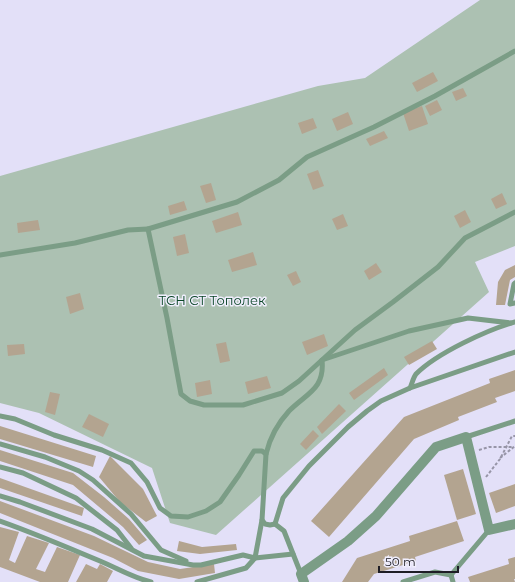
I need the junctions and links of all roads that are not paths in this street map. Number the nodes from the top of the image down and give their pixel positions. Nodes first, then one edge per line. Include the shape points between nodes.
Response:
1 (515, 52) edge
2 (515, 212) edge
3 (148, 229) junction
4 (0, 255) edge
5 (515, 283) edge
6 (515, 303) edge
7 (513, 322) edge
8 (515, 352) edge
9 (322, 360) junction
10 (410, 388) junction
11 (0, 416) edge
12 (515, 422) edge
13 (466, 437) junction
14 (0, 444) edge
15 (266, 454) junction
16 (0, 467) edge
17 (0, 496) edge
18 (262, 520) junction
19 (0, 521) edge
20 (275, 524) junction
21 (515, 524) edge
22 (489, 530) junction
23 (132, 549) junction
24 (293, 554) junction
25 (255, 558) junction
26 (194, 565) junction
27 (451, 575) junction
28 (303, 578) edge
29 (151, 582) edge
30 (198, 582) edge
31 (404, 582) edge
32 (453, 582) edge

1 - 3 lane via 374,127 307,158 279,180 237,202
2 - 9 lane via 465,238 438,267 355,330
3 - 4 lane via 128,230 75,243
3 - 9 lane via 179,387 181,394 190,401 204,405 227,406 261,400 282,393
5 - 6 lane via 510,304
7 - 9 lane via 468,318 409,331
7 - 10 lane via 469,340 433,361 415,375
8 - 10 lane
9 - 15 lane via 322,377 318,385 289,411 276,427
10 - 20 lane via 381,401 367,411 309,466 283,498
11 - 15 lane via 102,450 131,464 147,482 160,508 171,516 188,517 206,511 220,502 254,451 262,450
12 - 13 lane
13 - 22 street
13 - 28 street via 436,447 376,516
14 - 26 lane via 45,457 94,480 131,514 161,550
15 - 18 lane
16 - 23 lane via 23,473 76,498 117,530
17 - 23 lane via 92,529
18 - 20 lane via 270,526
18 - 25 lane
19 - 29 lane
20 - 24 lane via 284,531
21 - 22 street
22 - 27 lane
23 - 26 lane via 144,556
24 - 25 lane
24 - 28 lane
25 - 26 lane via 243,555
25 - 30 lane via 246,568
27 - 31 lane via 435,572
27 - 32 lane

